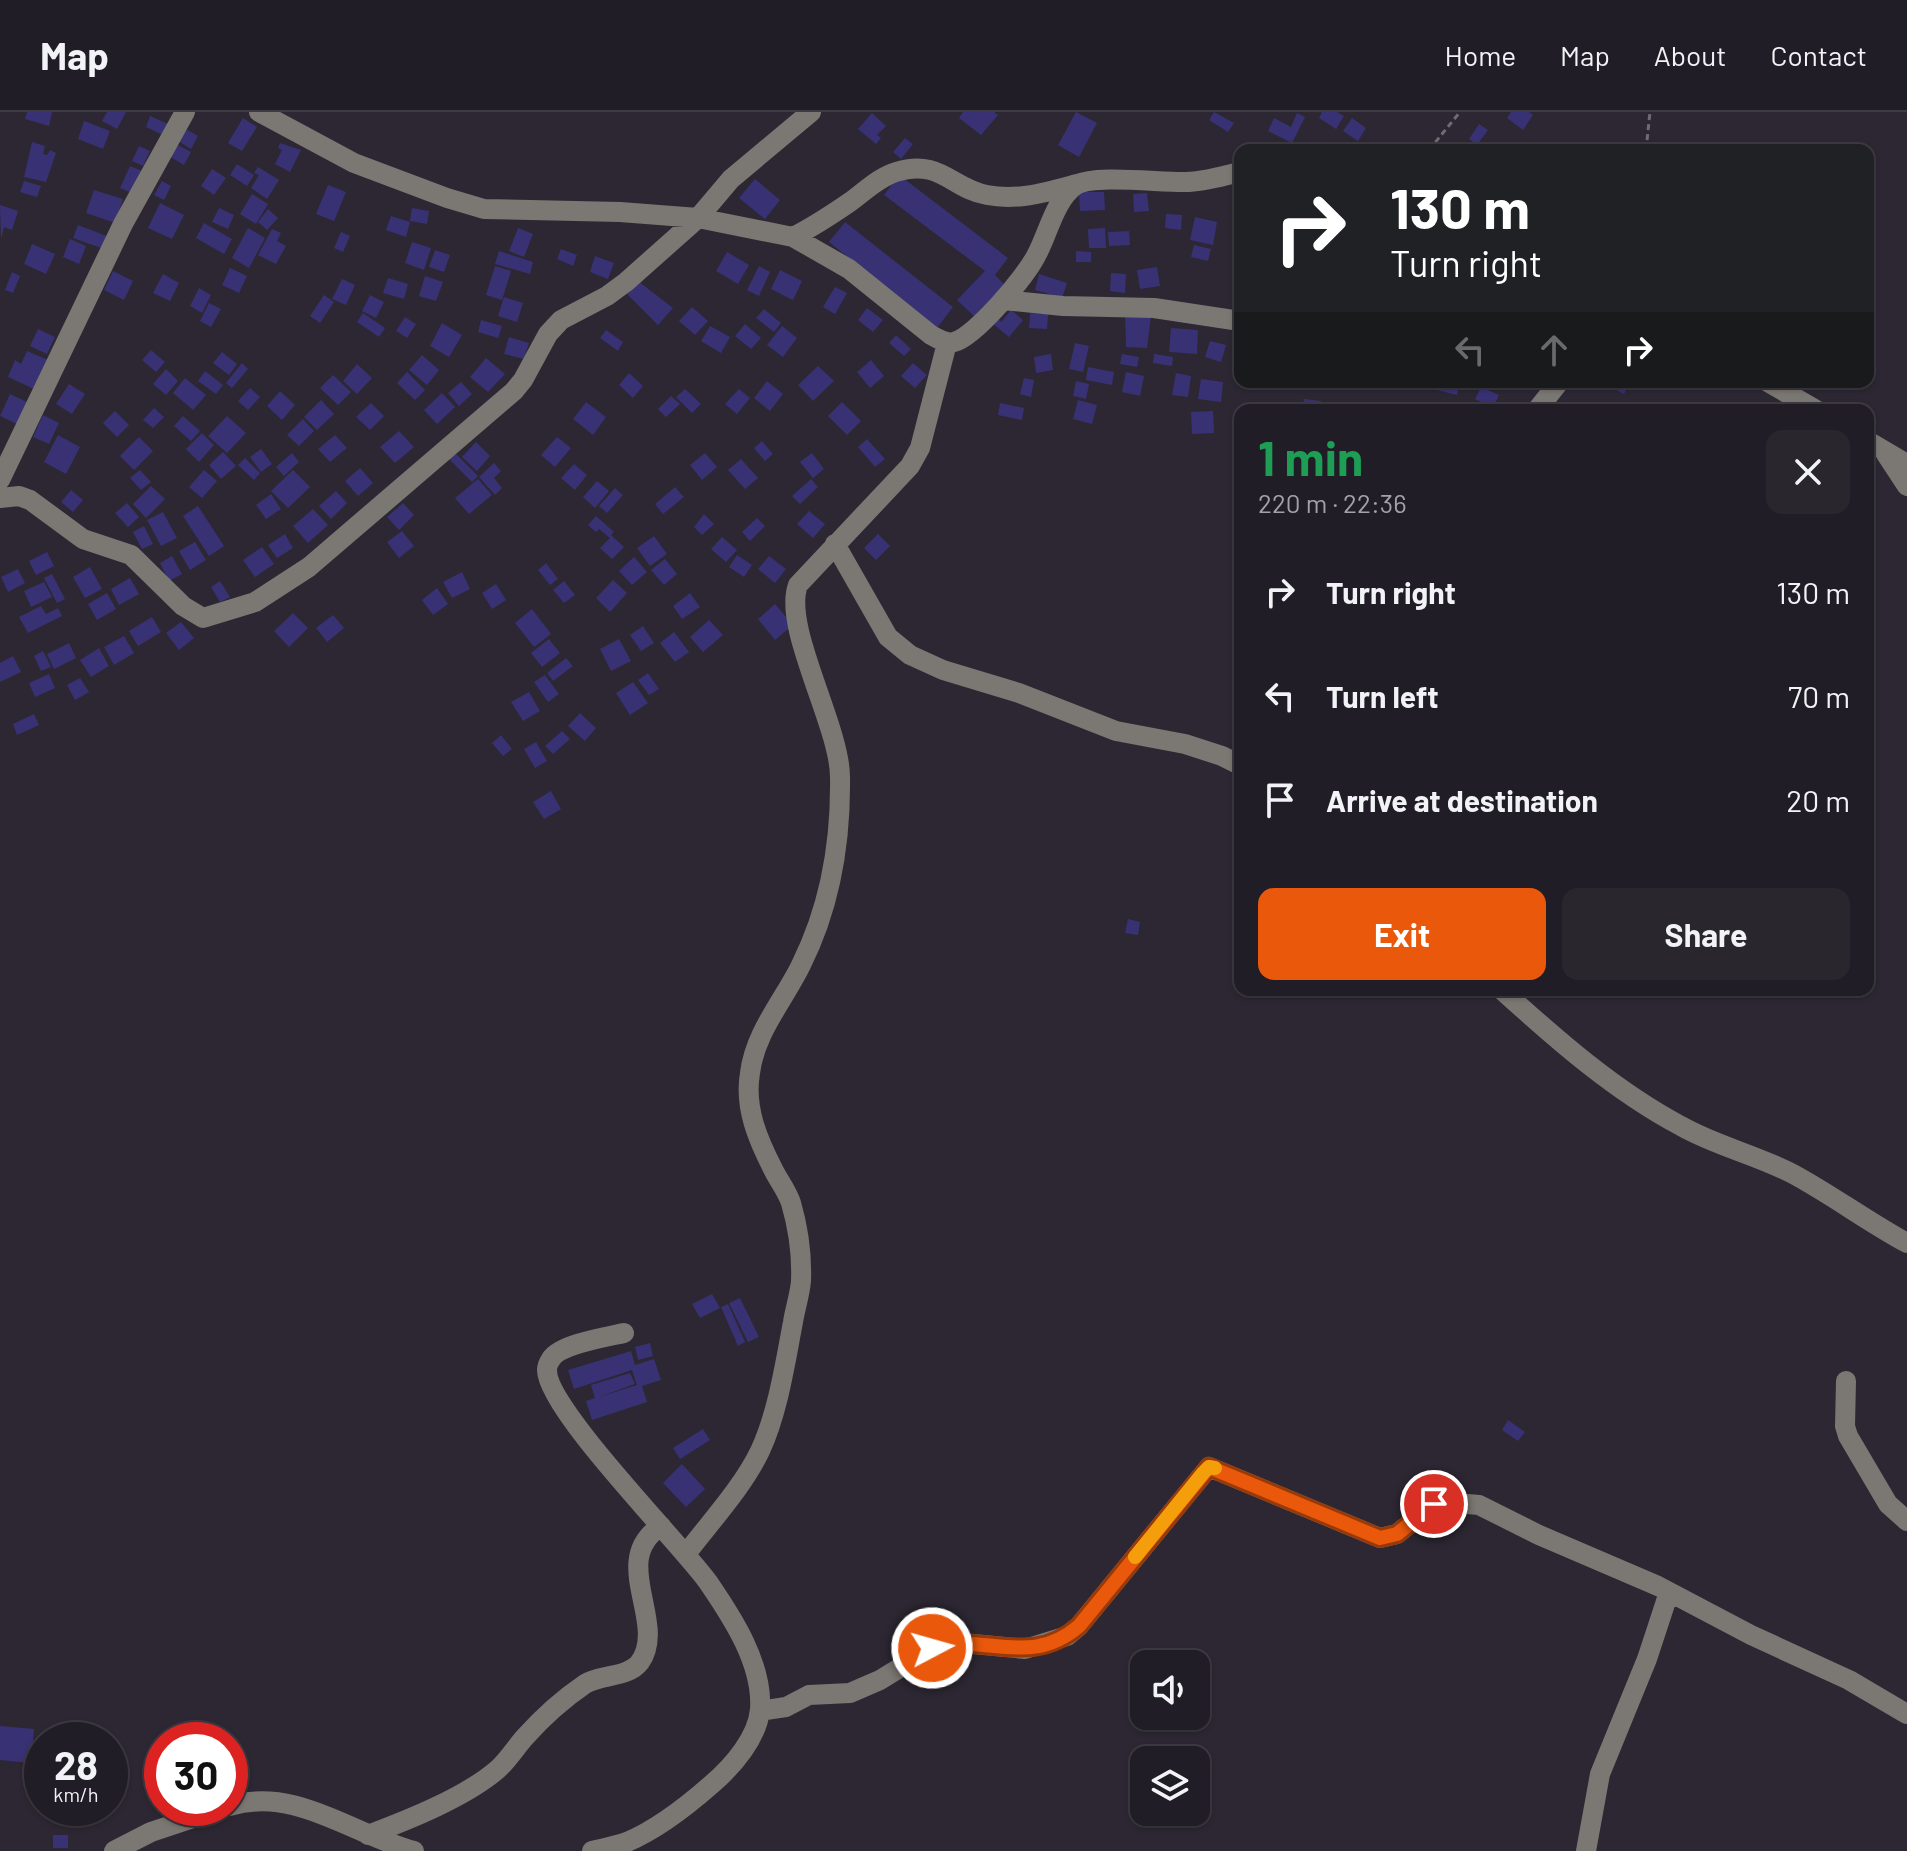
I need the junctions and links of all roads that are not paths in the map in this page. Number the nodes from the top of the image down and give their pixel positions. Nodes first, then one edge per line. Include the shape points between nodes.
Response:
1 (185, 112) edge
2 (259, 112) edge
3 (811, 112) edge
4 (1234, 173) edge
5 (1078, 184) junction
6 (698, 218) junction
7 (793, 237) junction
8 (1003, 300) junction
9 (1234, 320) edge
10 (947, 343) junction
11 (1554, 388) edge
12 (1778, 388) edge
13 (1542, 404) edge
14 (1806, 404) edge
15 (1876, 446) edge
16 (1907, 464) edge
17 (0, 480) edge
18 (1907, 486) edge
19 (0, 498) edge
20 (835, 544) junction
21 (1234, 762) edge
22 (1509, 996) edge
23 (1907, 1243) edge
24 (624, 1333) dead end
25 (1846, 1381) dead end
26 (1907, 1521) edge
27 (661, 1526) junction
28 (686, 1554) junction
29 (1669, 1592) junction
30 (760, 1711) junction
31 (1907, 1714) edge
32 (248, 1804) edge
33 (169, 1826) edge
34 (368, 1835) junction
35 (114, 1851) edge
36 (414, 1851) edge
37 (592, 1851) edge
38 (1586, 1851) edge

1 - 17 street via 123,224
2 - 6 street via 354,163 484,209
3 - 6 street via 731,179
4 - 5 street via 1195,182
5 - 7 street via 1003,197 983,195 934,170 897,171
5 - 8 street via 1066,195 1036,258
6 - 7 street
6 - 19 street via 626,282 561,320 514,391 309,567 255,602 203,618 183,606 131,555 83,539 30,500
7 - 10 street via 849,269
8 - 9 street via 1154,308
8 - 10 street via 970,333
10 - 20 street via 915,457
11 - 13 street
12 - 14 street
15 - 16 street
15 - 18 street
20 - 21 street via 888,637 910,655 1116,731 1185,744
20 - 28 street via 798,585 794,606 833,736 840,771 840,825 815,935 757,1047 748,1094 761,1144 789,1198 801,1282 760,1451
22 - 23 street via 1602,1074 1678,1125 1795,1175
24 - 27 street via 564,1348 551,1357 547,1370 564,1407 588,1440
25 - 26 street via 1848,1436 1888,1504
27 - 28 street
27 - 34 street via 641,1549 638,1574 648,1629 640,1662 585,1684 478,1783
28 - 30 street via 728,1612 749,1653 760,1687
29 - 30 street via 1479,1505 1434,1504 1397,1534 1380,1538 1209,1467 1067,1636 1025,1649 944,1645 850,1693 809,1695 786,1707
29 - 31 street
29 - 38 street via 1600,1774
30 - 37 street via 742,1751 695,1799 626,1842
32 - 34 street via 299,1804
33 - 35 street
34 - 36 street

